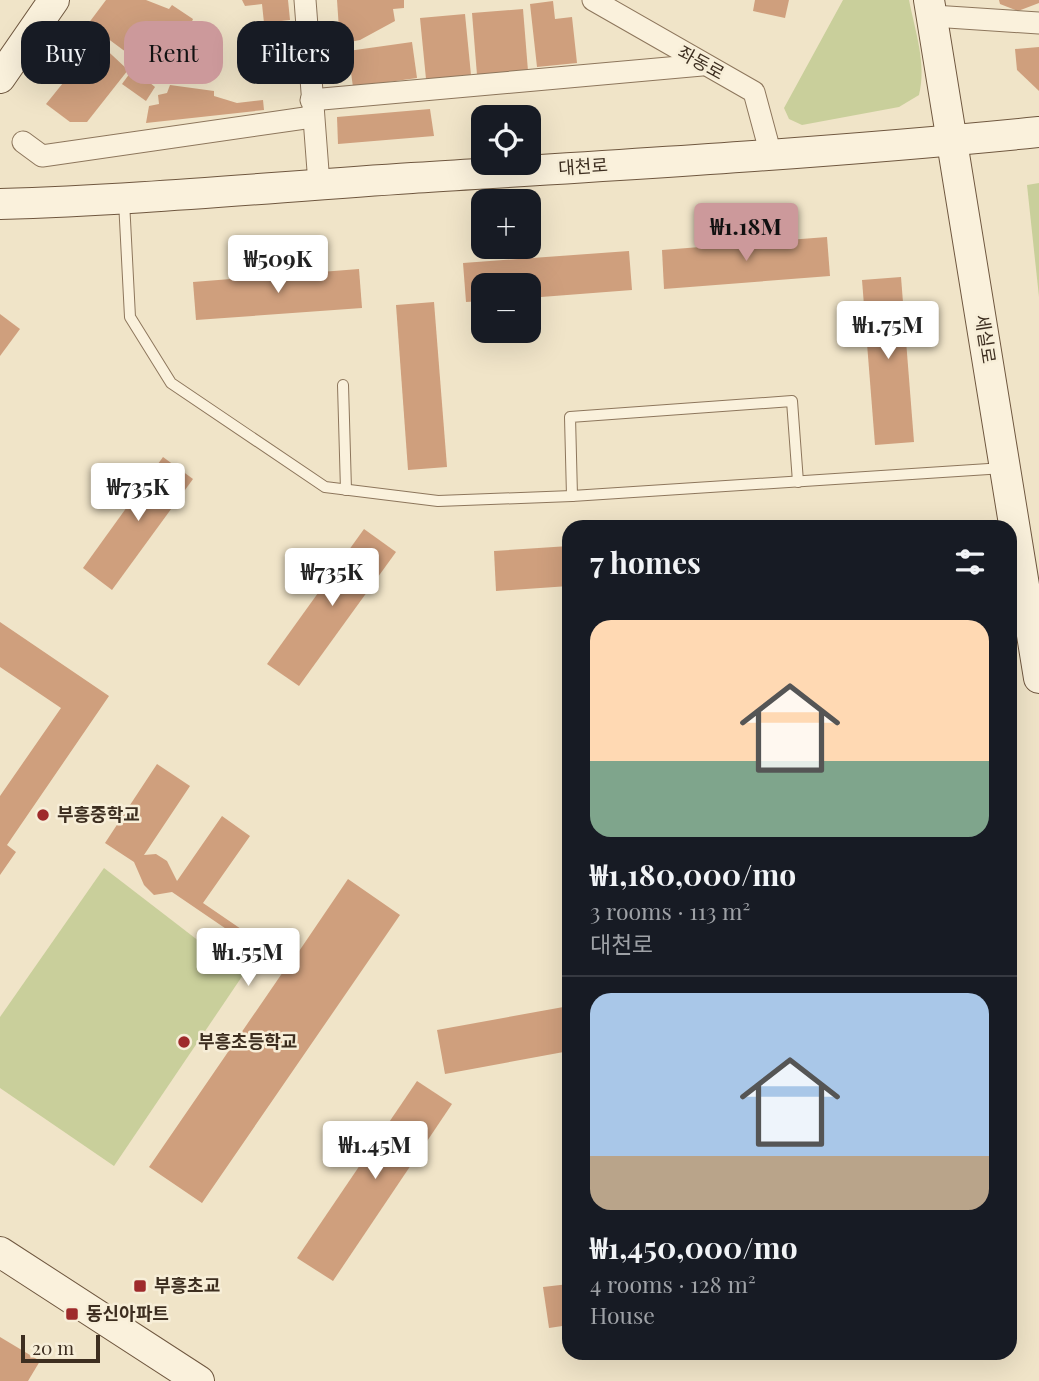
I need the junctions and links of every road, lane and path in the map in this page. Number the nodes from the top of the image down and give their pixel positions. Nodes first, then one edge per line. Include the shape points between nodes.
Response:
1 (54, 0) edge
2 (304, 0) edge
3 (593, 0) edge
4 (931, 8) edge
5 (1039, 23) edge
6 (702, 65) junction
7 (0, 78) edge
8 (312, 108) junction
9 (1039, 132) edge
10 (954, 140) junction
11 (23, 142) dead end
12 (771, 155) junction
13 (319, 184) junction
14 (124, 201) junction
15 (0, 204) edge
16 (343, 384) dead end
17 (1006, 468) junction
18 (798, 482) junction
19 (346, 490) junction
20 (572, 496) junction
21 (1014, 520) edge
22 (1017, 538) edge
23 (1039, 678) edge
24 (0, 1252) edge
25 (199, 1381) edge

1 - 7 street
2 - 8 street
3 - 6 street, 좌동로
4 - 5 street
4 - 10 street, 세실로
6 - 8 street
6 - 12 street, 좌동로 via 754,92
8 - 11 street via 42,156
8 - 13 street
9 - 10 street, 대천로
10 - 12 street, 대천로
10 - 17 street, 세실로
12 - 13 street, 대천로
13 - 14 street, 대천로
14 - 15 street, 대천로
14 - 19 lane via 130,317 171,383 325,487
16 - 19 lane
17 - 18 lane
17 - 21 street, 세실로
18 - 20 lane
18 - 20 lane via 792,401 570,417
19 - 20 lane via 438,501
22 - 23 street, 세실로
24 - 25 street

